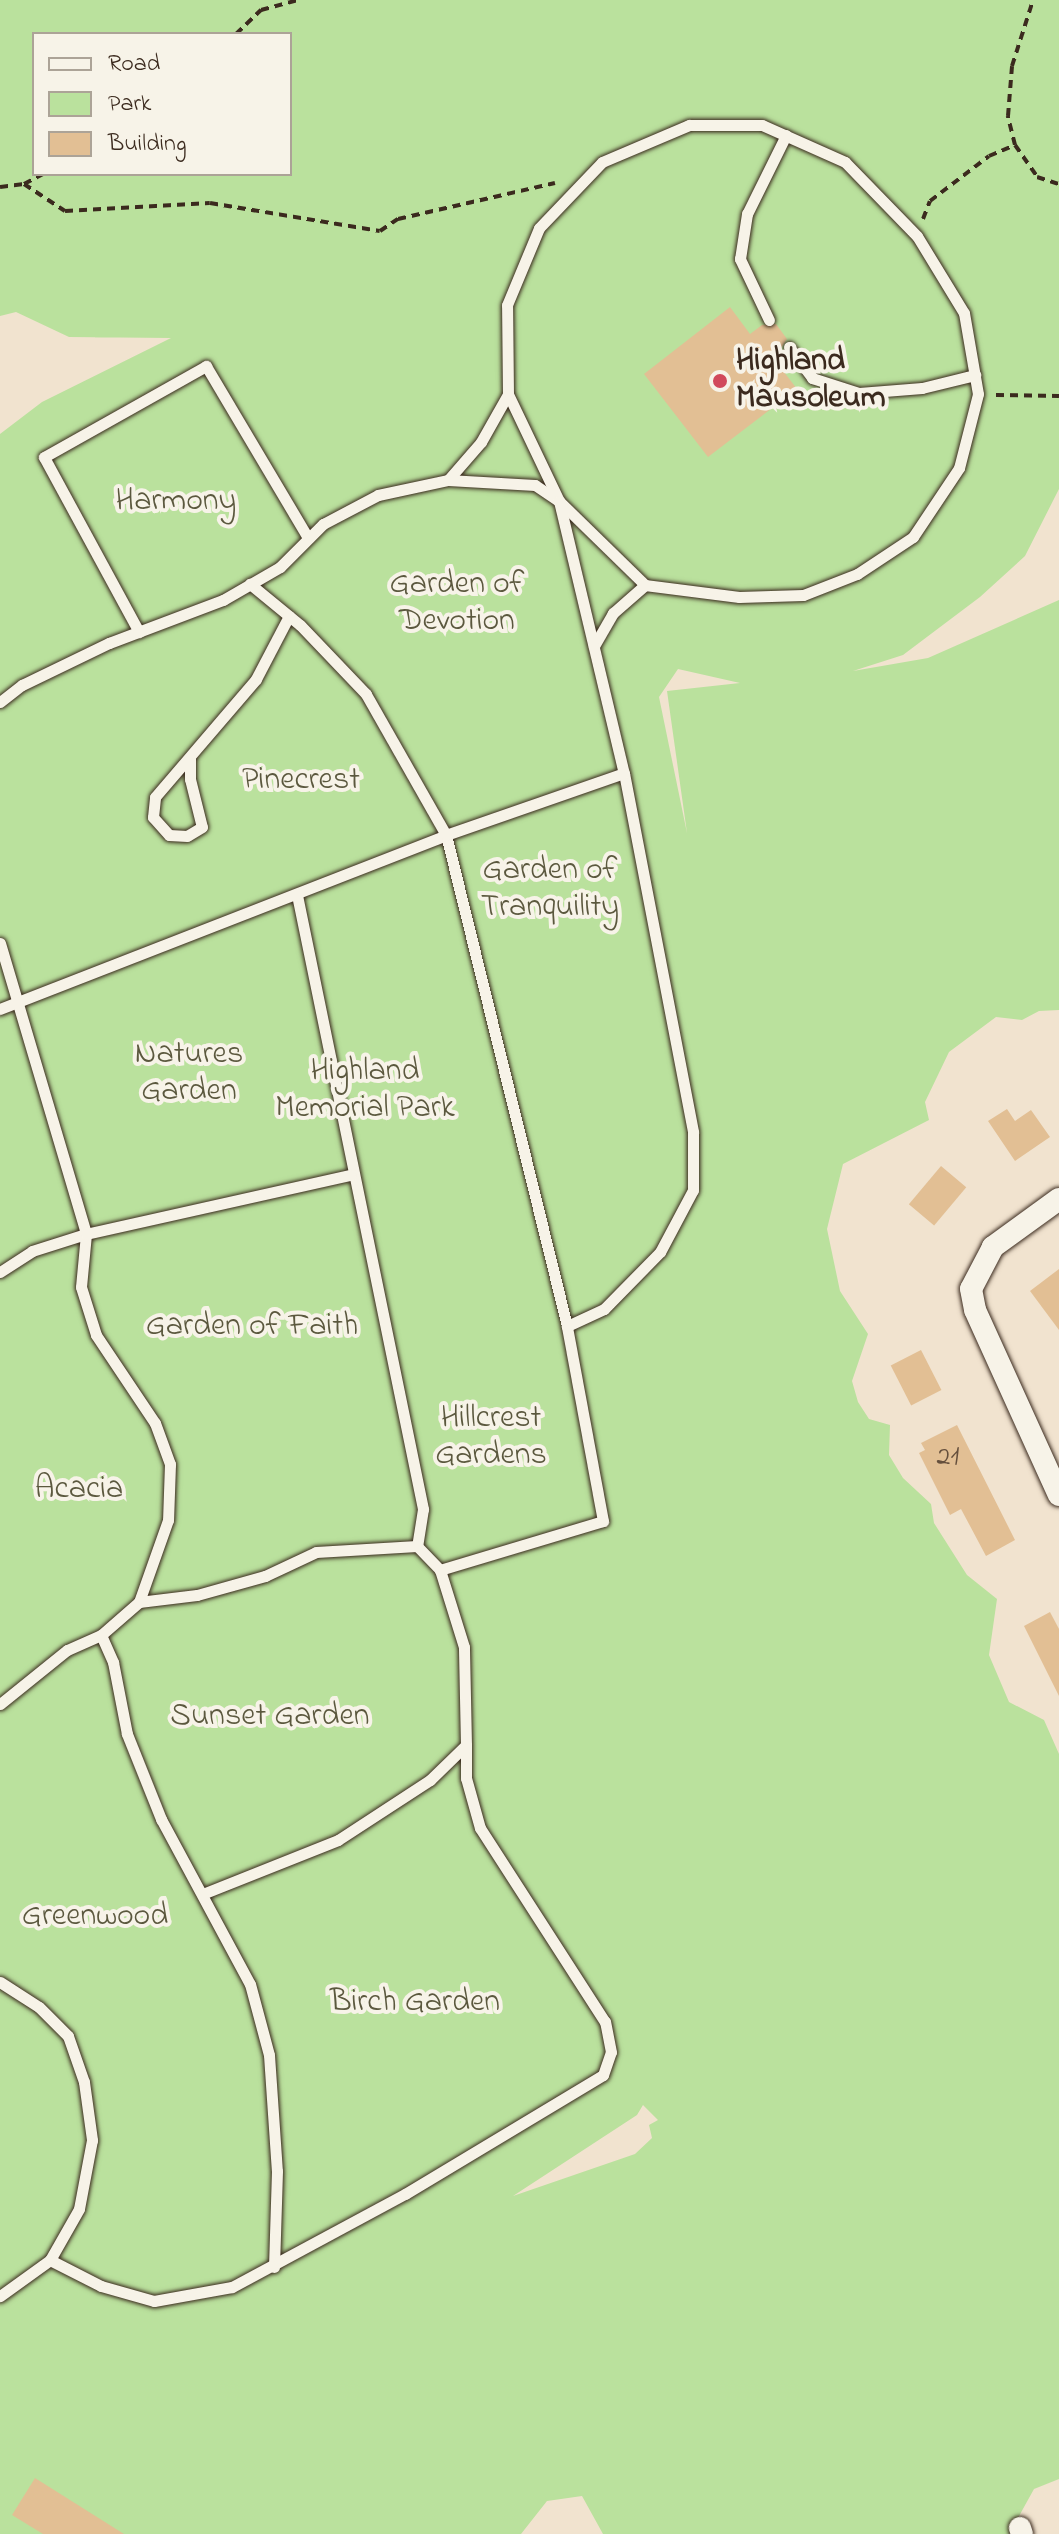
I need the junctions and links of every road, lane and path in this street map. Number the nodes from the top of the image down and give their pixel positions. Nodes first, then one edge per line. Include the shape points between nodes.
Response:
1 (299, 0) edge
2 (1033, 0) edge
3 (238, 32) edge
4 (786, 135) junction
5 (1015, 145) junction
6 (39, 176) edge
7 (582, 183) junction
8 (24, 184) junction
9 (1059, 184) edge
10 (0, 187) edge
11 (917, 236) junction
12 (769, 320) dead end
13 (789, 347) dead end
14 (975, 375) junction
15 (508, 394) junction
16 (978, 394) junction
17 (1059, 396) edge
18 (448, 480) junction
19 (559, 501) junction
20 (308, 538) junction
21 (250, 584) junction
22 (645, 585) junction
23 (289, 616) junction
24 (139, 632) junction
25 (594, 646) junction
26 (0, 702) edge
27 (190, 758) junction
28 (624, 773) junction
29 (446, 835) junction
30 (297, 895) junction
31 (0, 943) edge
32 (19, 999) junction
33 (0, 1009) edge
34 (350, 1175) junction
35 (1059, 1199) edge
36 (86, 1234) junction
37 (0, 1272) edge
38 (567, 1326) junction
39 (1059, 1495) edge
40 (417, 1546) junction
41 (440, 1570) junction
42 (139, 1602) junction
43 (101, 1635) junction
44 (0, 1704) edge
45 (466, 1745) junction
46 (205, 1893) junction
47 (0, 1982) edge
48 (50, 2260) junction
49 (274, 2267) junction
50 (0, 2296) edge

1 - 3 path via 261,10
2 - 5 path via 1012,66 1008,116
4 - 7 lane via 762,125 689,125 602,162
4 - 11 lane via 845,162
4 - 12 lane via 747,214 740,259
5 - 9 path via 1037,177
5 - 11 path via 989,156 930,201
6 - 8 path
7 - 8 path via 545,183 509,197 398,219 380,231 210,203 65,211
7 - 15 lane via 539,228 507,305
8 - 10 path
11 - 14 lane via 964,313
13 - 14 lane via 812,378 859,393 922,388
14 - 16 lane
15 - 18 lane via 481,442
15 - 19 lane
16 - 17 path
16 - 22 lane via 959,468 913,537 857,574 803,595 739,597
18 - 19 lane via 535,485
18 - 20 lane via 378,495 323,524
19 - 22 lane
19 - 25 lane
20 - 21 lane via 280,567
20 - 24 lane via 206,366 44,457
21 - 23 lane
21 - 24 lane
22 - 25 lane via 613,613
23 - 27 lane via 256,679
23 - 29 lane via 366,694
24 - 26 lane via 22,685
25 - 28 lane
27 - 27 lane via 155,797 153,817 169,835 187,836 202,827
28 - 29 lane
28 - 38 lane via 693,1132 693,1190 660,1252 604,1309
29 - 30 lane
29 - 38 lane
30 - 32 lane
30 - 34 lane
31 - 32 lane
32 - 33 lane
32 - 36 lane
34 - 36 lane
34 - 40 lane via 423,1509
35 - 39 street via 993,1247 971,1289 975,1310
36 - 37 lane via 32,1251
36 - 42 lane via 81,1287 96,1335 155,1423 170,1464 168,1520
38 - 41 lane via 603,1521
40 - 41 lane
40 - 42 lane via 316,1552 265,1576 197,1595
41 - 45 lane via 464,1647
42 - 43 lane
43 - 44 lane via 67,1650
43 - 46 lane via 113,1662 127,1734 161,1819
45 - 46 lane via 430,1780 338,1840
45 - 49 lane via 466,1778 480,1828 605,2022 611,2052 603,2075
46 - 49 lane via 250,1984 269,2055 277,2171
47 - 48 lane via 39,2007 68,2036 84,2082 90,2154 79,2209
48 - 49 lane via 101,2286 154,2301 232,2287
48 - 50 lane

